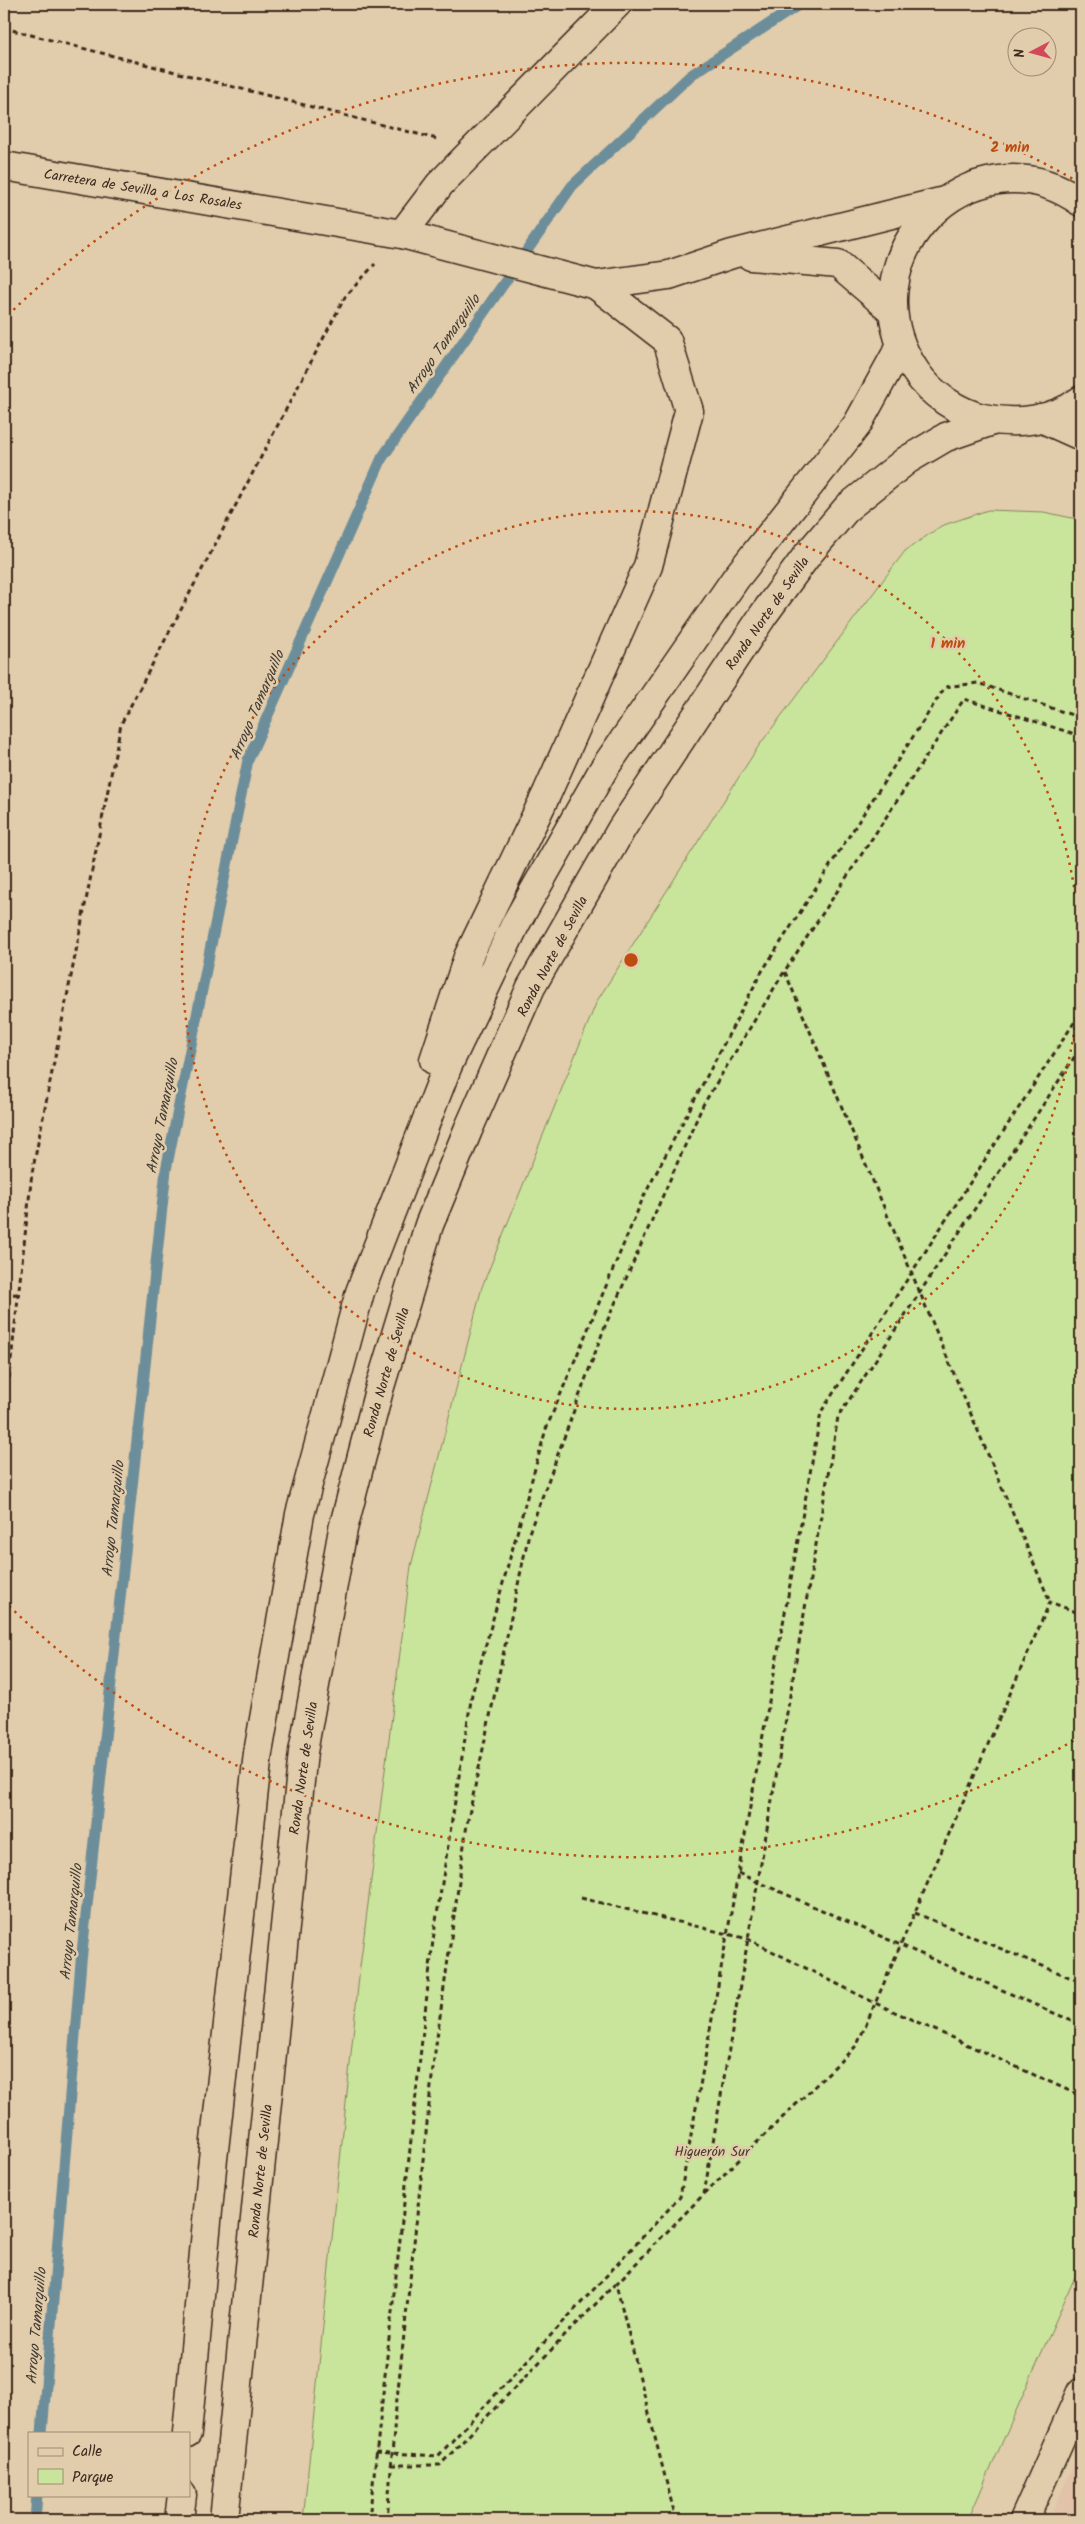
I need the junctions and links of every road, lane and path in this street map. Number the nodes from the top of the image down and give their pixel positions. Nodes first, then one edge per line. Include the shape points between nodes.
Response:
1 (616, 4) edge
2 (4, 28) edge
3 (474, 148) junction
4 (4, 166) edge
5 (1081, 178) edge
6 (1044, 184) junction
7 (944, 201) junction
8 (1081, 202) edge
9 (402, 234) junction
10 (732, 254) junction
11 (596, 285) junction
12 (893, 311) junction
13 (901, 345) junction
14 (1081, 400) edge
15 (1041, 418) junction
16 (995, 420) junction
17 (1081, 436) edge
18 (1081, 718) edge
19 (1081, 736) edge
20 (784, 972) junction
21 (1081, 1012) edge
22 (1081, 1047) edge
23 (911, 1272) junction
24 (360, 1292) junction
25 (920, 1293) junction
26 (18, 1294) junction
27 (4, 1295) edge
28 (4, 1423) edge
29 (1050, 1602) junction
30 (1081, 1614) edge
31 (738, 1873) junction
32 (758, 1882) junction
33 (581, 1898) dead end
34 (915, 1913) junction
35 (727, 1934) junction
36 (748, 1939) junction
37 (900, 1945) junction
38 (1081, 1982) edge
39 (875, 2003) junction
40 (1081, 2025) edge
41 (1081, 2096) edge
42 (704, 2194) junction
43 (616, 2284) junction
44 (1081, 2392) edge
45 (187, 2432) edge
46 (376, 2452) junction
47 (392, 2454) junction
48 (391, 2465) junction
49 (182, 2496) edge
50 (179, 2520) edge
51 (224, 2520) edge
52 (369, 2520) edge
53 (387, 2520) edge
54 (676, 2520) edge
55 (1024, 2520) edge

1 - 3 main road
2 - 3 path
3 - 9 main road via 440,184
4 - 9 main road, Carretera de Sevilla a Los Rosales
5 - 6 main road, Ronda Norte de Sevilla
6 - 7 main road, Ronda Norte de Sevilla via 1024,180 982,184
6 - 8 main road, Ronda Norte de Sevilla
7 - 10 main road
7 - 12 main road, Ronda Norte de Sevilla via 918,226 900,258 895,275
9 - 11 main road, Carretera de Sevilla a Los Rosales
9 - 26 path via 345,297 121,724 32,1173
10 - 11 main road via 669,275
10 - 12 main road via 838,264
11 - 24 main road via 667,340 688,411 648,566 547,793 468,957
12 - 13 main road, Ronda Norte de Sevilla
13 - 16 main road, Ronda Norte de Sevilla via 919,376 945,401 977,416
13 - 24 main road via 856,425 736,578 603,770 516,923 448,1064
14 - 15 main road, Ronda Norte de Sevilla
15 - 16 main road, Ronda Norte de Sevilla
15 - 17 main road
16 - 51 main road, Ronda Norte de Sevilla via 946,437 907,460 848,507 764,614 622,828 531,987 429,1225 379,1390 343,1529 303,1752
18 - 46 path via 978,682 945,688 761,973 643,1198 546,1430 472,1694 433,1940
19 - 20 path via 964,699
20 - 23 path
20 - 47 path via 703,1105 604,1326 529,1533 467,1824 434,2060
21 - 23 path
22 - 25 path
23 - 25 path
23 - 31 path via 821,1412
24 - 45 main road via 300,1514 258,1753 212,2168
25 - 29 path
25 - 32 path via 838,1417
26 - 27 path
26 - 28 path
29 - 30 path
29 - 34 path
31 - 32 path
31 - 35 path
32 - 36 path
32 - 37 path
33 - 35 path
34 - 37 path
34 - 38 path
35 - 36 path
35 - 47 path via 680,2197 438,2456
36 - 39 path
36 - 42 path
37 - 39 path
37 - 40 path
39 - 41 path
39 - 42 path via 857,2045
42 - 43 path
43 - 48 path via 440,2465
43 - 54 path
44 - 55 main road
46 - 47 path
46 - 52 path
47 - 48 path
48 - 53 path
49 - 50 main road

